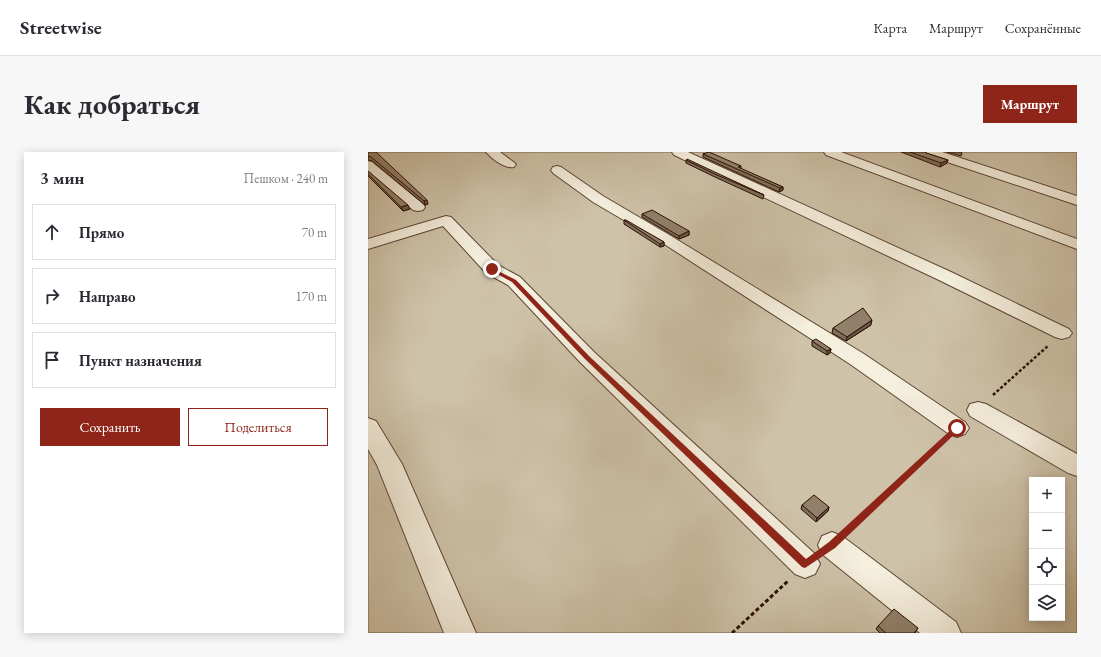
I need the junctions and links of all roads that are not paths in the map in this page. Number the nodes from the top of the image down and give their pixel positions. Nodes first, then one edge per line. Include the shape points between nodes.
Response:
1 (492, 152) edge
2 (678, 152) edge
3 (830, 152) edge
4 (930, 152) edge
5 (510, 164) dead end
6 (368, 165) edge
7 (557, 170) dead end
8 (1077, 201) edge
9 (418, 207) dead end
10 (368, 244) edge
11 (1077, 244) edge
12 (1070, 328) edge
13 (978, 410) road end
14 (368, 427) edge
15 (957, 428) road end
16 (1077, 466) edge
17 (832, 545) road end
18 (805, 564) road end
19 (460, 633) edge
20 (946, 633) edge

1 - 5 lane
2 - 12 lane via 945,276
3 - 11 lane
4 - 8 lane
6 - 9 lane
7 - 15 lane via 598,199 857,358
10 - 18 lane via 446,220 492,269 514,281 587,358
13 - 16 lane
14 - 19 lane via 389,464
17 - 20 lane

